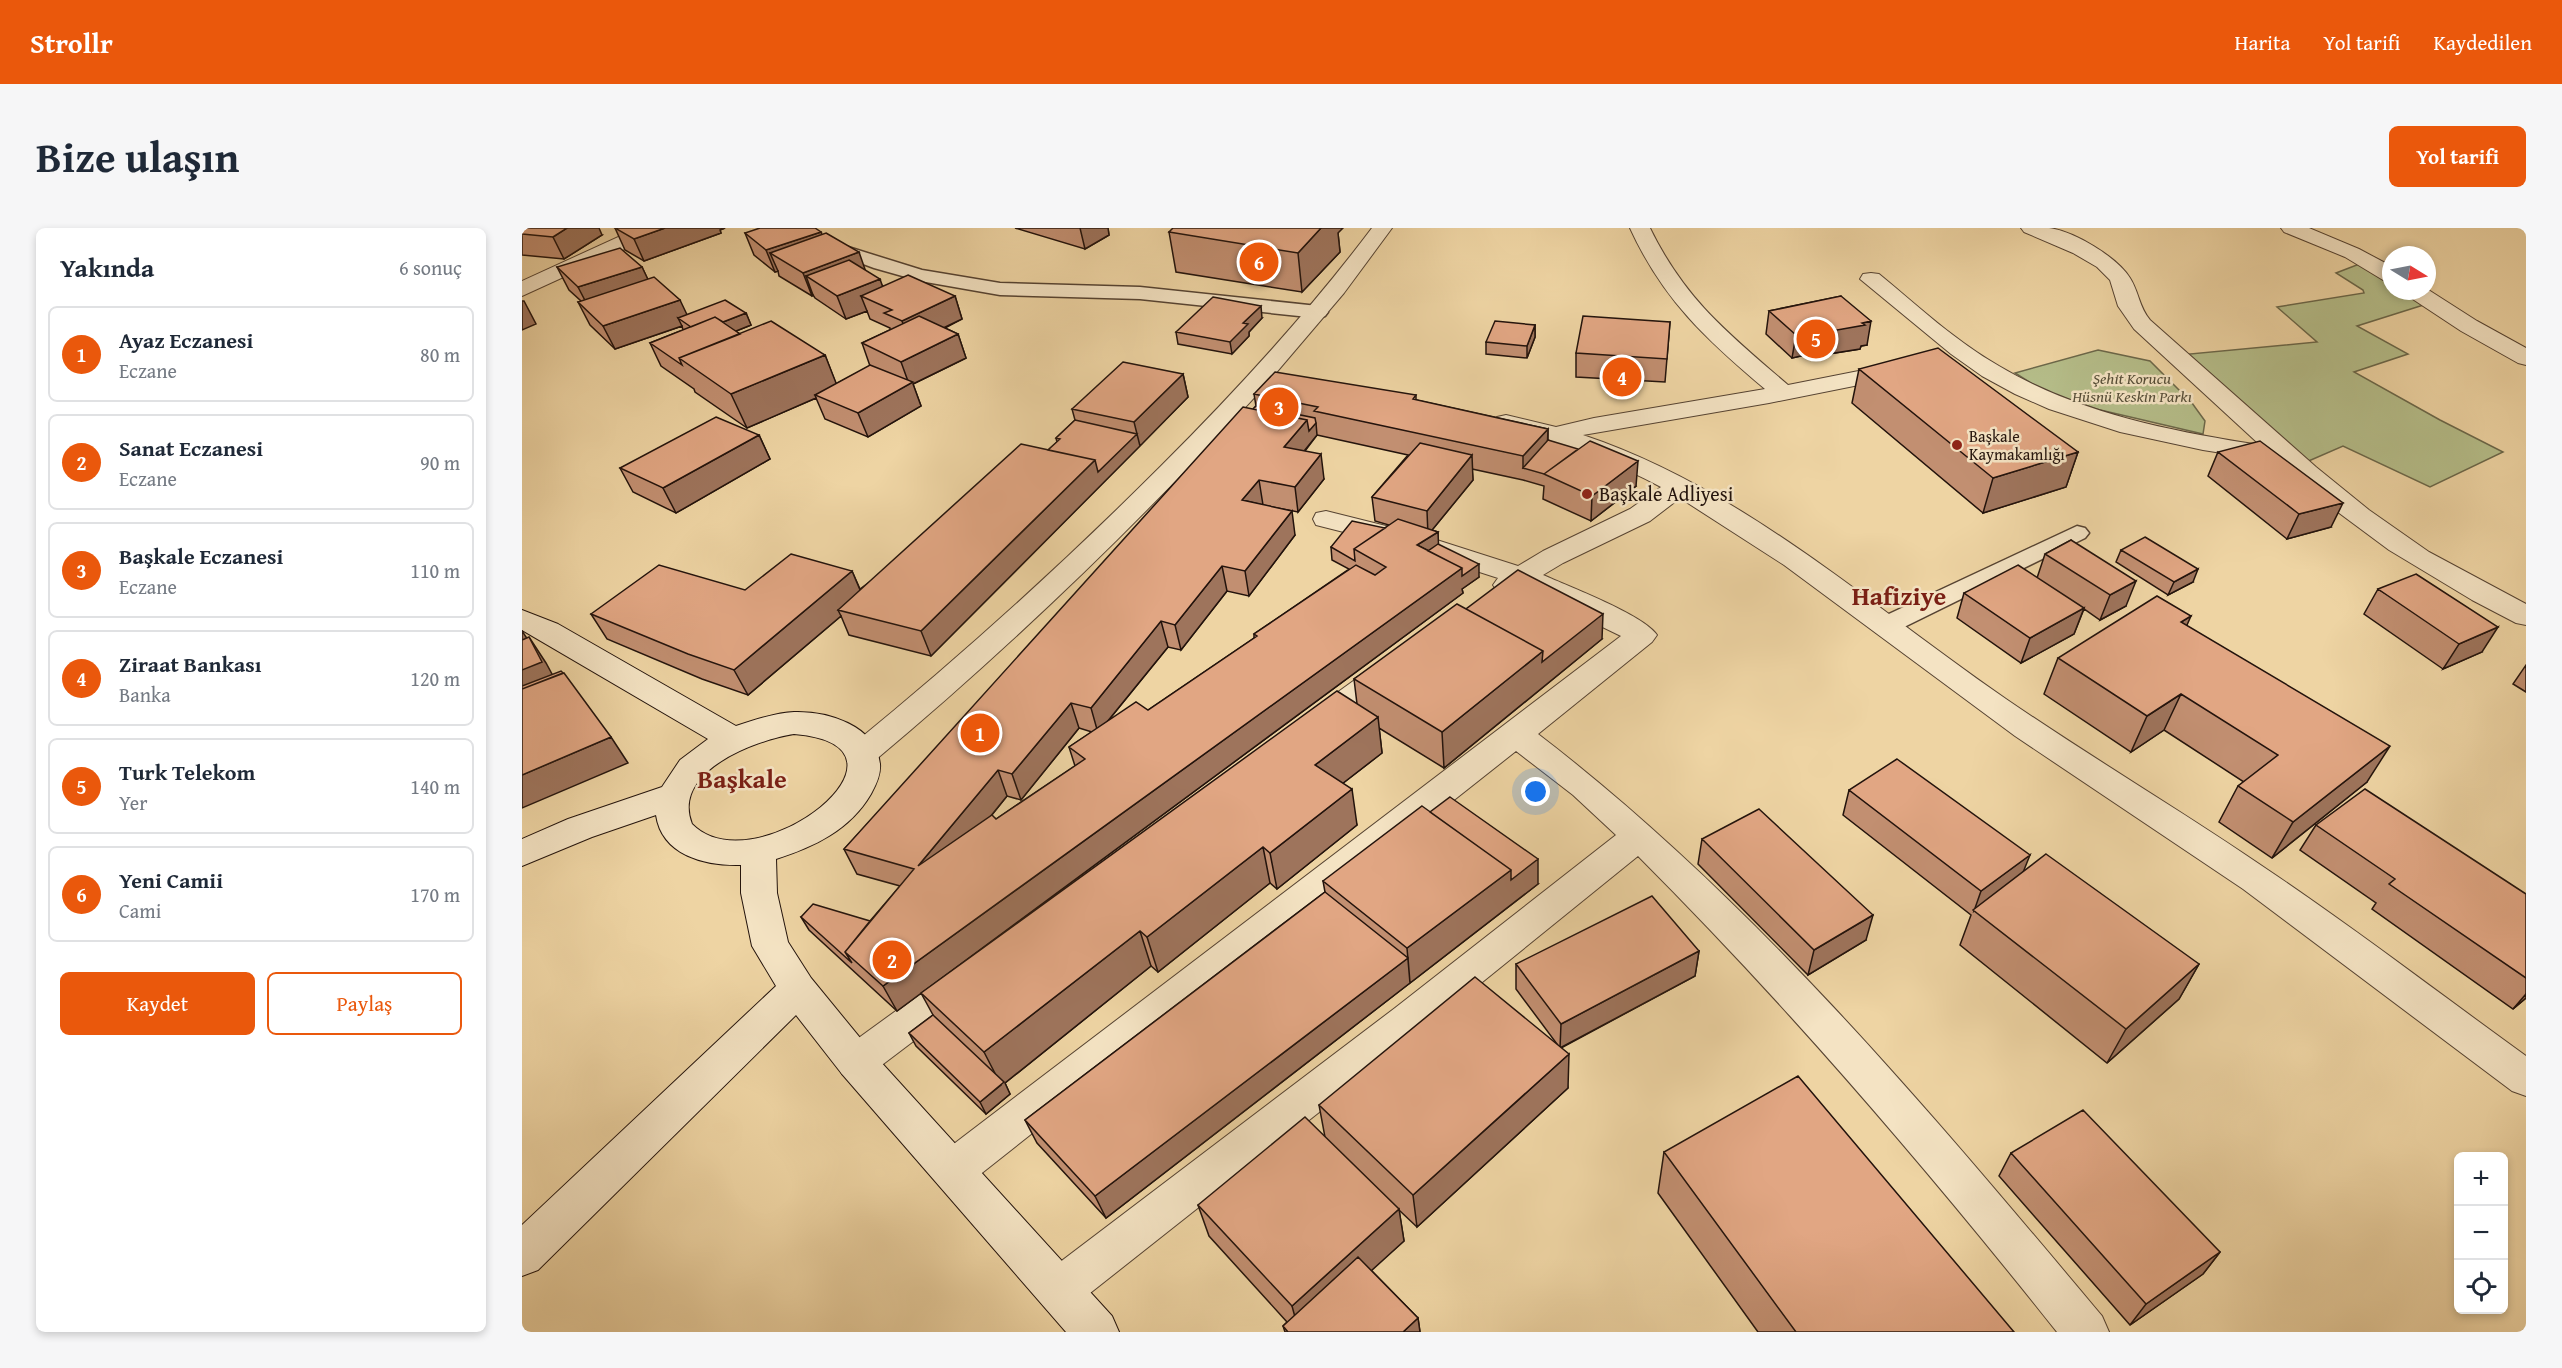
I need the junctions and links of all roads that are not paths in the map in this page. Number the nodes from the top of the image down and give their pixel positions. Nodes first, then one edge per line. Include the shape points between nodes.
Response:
1 (655, 228) edge
2 (1382, 228) edge
3 (1640, 228) edge
4 (2031, 228) edge
5 (2291, 228) edge
6 (845, 251) edge
7 (2382, 270) edge
8 (1871, 279) dead end
9 (522, 289) edge
10 (2430, 300) edge
11 (1318, 312) junction
12 (1969, 357) junction
13 (2526, 358) edge
14 (1259, 380) junction
15 (1340, 390) edge
16 (1784, 393) junction
17 (1483, 417) edge
18 (1555, 435) junction
19 (2287, 457) junction
20 (1679, 486) junction
21 (1326, 519) dead end
22 (2077, 533) dead end
23 (1518, 576) junction
24 (1481, 603) edge
25 (2526, 616) edge
26 (522, 619) edge
27 (1885, 626) junction
28 (1414, 652) edge
29 (1517, 734) junction
30 (735, 739) junction
31 (1291, 742) edge
32 (862, 754) junction
33 (674, 796) junction
34 (1640, 836) junction
35 (758, 850) junction
36 (522, 853) edge
37 (985, 967) edge
38 (798, 989) junction
39 (856, 1062) junction
40 (2526, 1079) edge
41 (953, 1170) junction
42 (522, 1255) edge
43 (1059, 1290) junction
44 (1096, 1332) edge
45 (2086, 1332) edge

1 - 9 street
2 - 11 street
3 - 16 street via 1684,302
4 - 19 street via 2109,265 2121,280 2130,309 2142,324
5 - 7 street
6 - 11 lane via 920,275 1000,289 1140,293
8 - 12 street
10 - 13 street
11 - 14 street
12 - 16 street
12 - 19 street via 2060,405 2114,423 2188,441
14 - 15 street
14 - 32 street via 1053,588 926,703
16 - 18 street
17 - 18 street
18 - 20 street via 1614,455
19 - 25 street via 2396,543 2453,579
20 - 23 street via 1640,515
20 - 27 street via 1728,515
21 - 23 street via 1401,537
22 - 27 lane
23 - 24 street
23 - 29 street via 1565,594 1642,635
26 - 30 street via 548,630
27 - 40 street via 1994,706 2369,960
28 - 31 street
29 - 34 street
29 - 41 street
30 - 32 street via 780,724 821,724 844,732
30 - 33 street via 696,764
32 - 35 street via 863,774 834,816 806,834
33 - 35 street via 675,826 689,841 712,851
33 - 36 street via 580,828
34 - 43 street
34 - 45 street via 1792,988 1874,1077
35 - 38 street via 759,893 770,946
37 - 39 street
38 - 39 street
38 - 42 street
39 - 41 street
41 - 43 street
43 - 44 street

